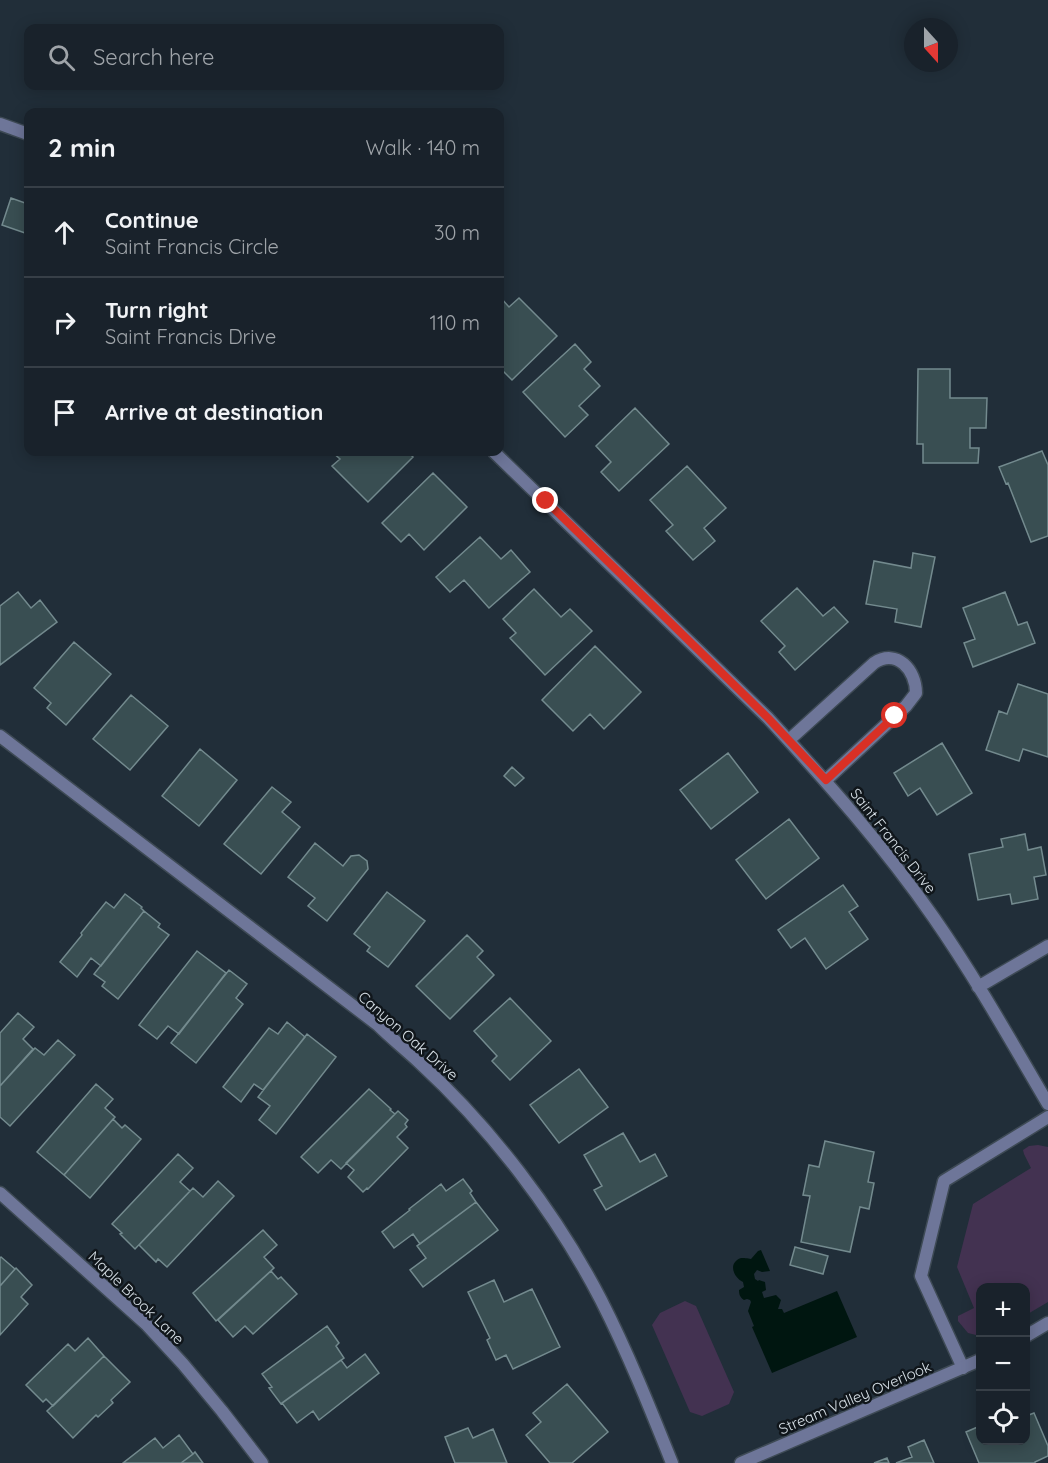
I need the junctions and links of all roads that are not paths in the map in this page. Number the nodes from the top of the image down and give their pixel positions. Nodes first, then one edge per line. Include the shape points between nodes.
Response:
1 (0, 124) edge
2 (24, 133) edge
3 (498, 456) edge
4 (0, 736) edge
5 (789, 740) junction
6 (826, 780) junction
7 (1048, 946) edge
8 (978, 987) junction
9 (1048, 1104) edge
10 (1048, 1117) edge
11 (0, 1193) edge
12 (1048, 1323) edge
13 (1030, 1334) edge
14 (976, 1362) edge
15 (963, 1368) junction
16 (262, 1463) edge
17 (672, 1463) edge
18 (741, 1463) edge

1 - 2 street
3 - 5 street, Saint Francis Drive
4 - 17 street, Canyon Oak Drive via 378,1025 460,1103 520,1175 582,1266 624,1348
5 - 6 street, Saint Francis Drive
5 - 6 street via 881,658 901,662 911,672 916,693 906,706
6 - 8 street, Saint Francis Drive via 935,919
7 - 8 street
8 - 9 street, Saint Francis Drive
10 - 15 street via 944,1181 921,1276
11 - 16 street, Maple Brook Lane via 146,1324
12 - 13 street
14 - 15 street, Stream Valley Overlook
15 - 18 street, Stream Valley Overlook

